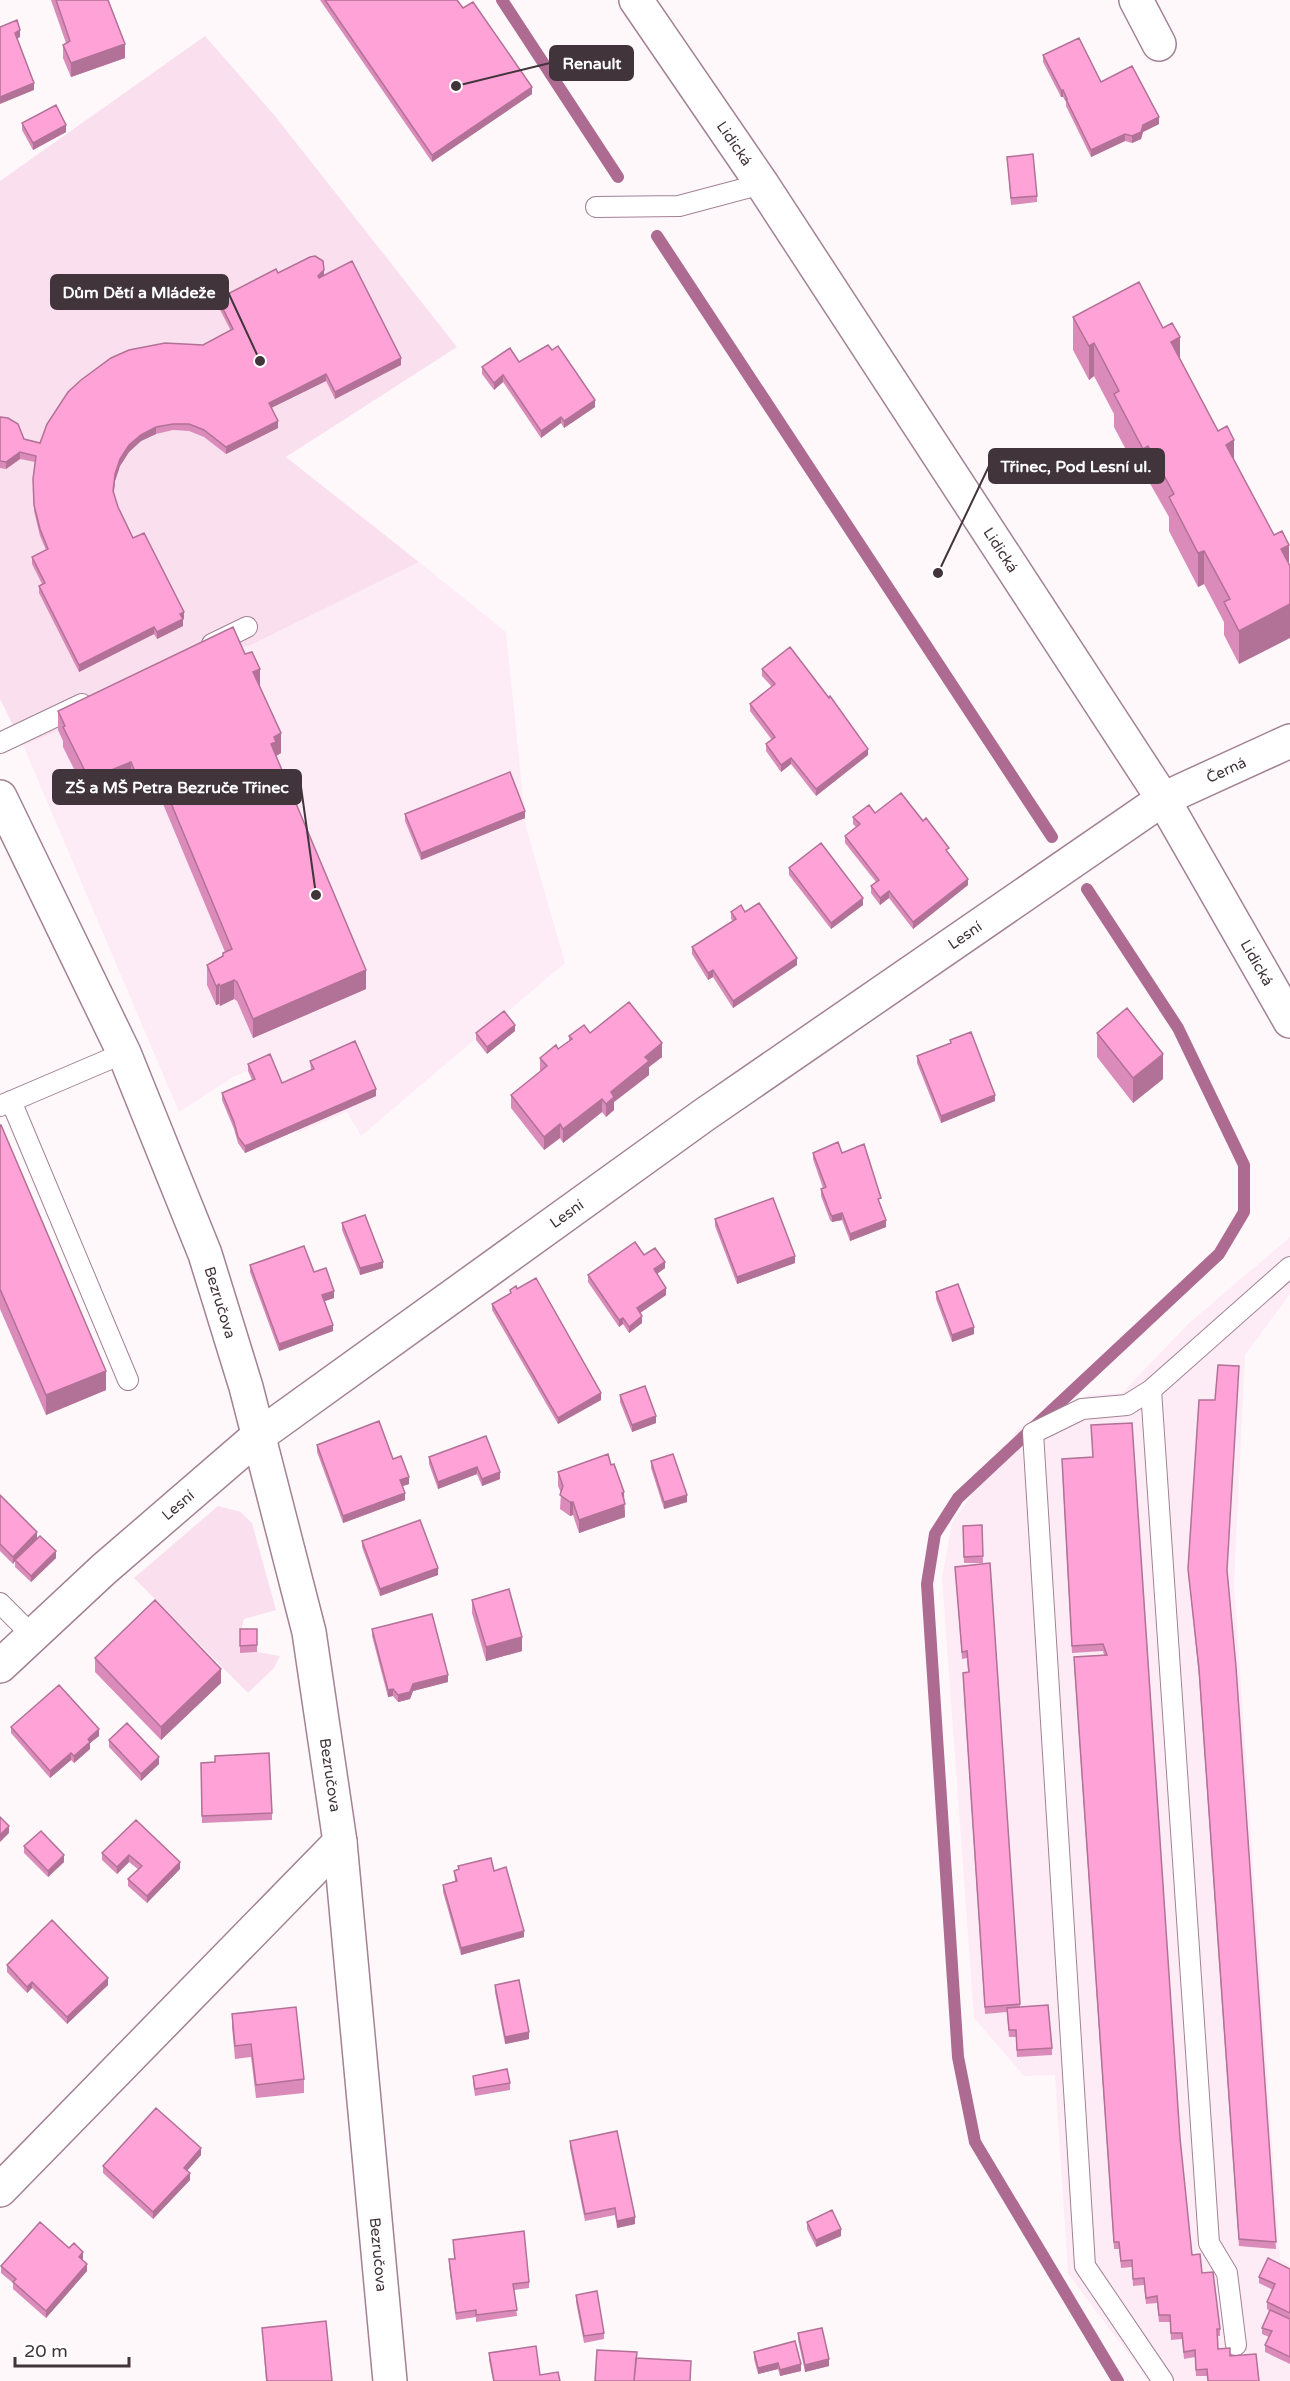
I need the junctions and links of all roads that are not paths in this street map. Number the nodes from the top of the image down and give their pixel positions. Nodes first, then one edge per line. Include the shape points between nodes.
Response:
1 (636, 0) edge
2 (1136, 0) edge
3 (1159, 44) dead end
4 (762, 184) junction
5 (596, 207) dead end
6 (248, 627) dead end
7 (195, 651) edge
8 (102, 695) edge
9 (1290, 741) edge
10 (0, 743) edge
11 (0, 797) edge
12 (1162, 799) junction
13 (1290, 1021) edge
14 (124, 1053) junction
15 (5, 1104) edge
16 (1290, 1267) edge
17 (128, 1380) dead end
18 (1150, 1390) junction
19 (257, 1437) junction
20 (0, 1602) edge
21 (32, 1635) junction
22 (0, 1666) edge
23 (340, 1842) junction
24 (0, 2190) edge
25 (1236, 2345) dead end
26 (390, 2381) edge
27 (1163, 2381) edge

1 - 4 street, Lidická
2 - 3 street
4 - 5 lane via 679,206
4 - 12 street, Lidická
6 - 7 lane
8 - 10 lane
9 - 12 street, Černá
11 - 14 street, Bezručova
12 - 13 street, Lidická
12 - 19 street, Lesní via 704,1115
14 - 15 lane
14 - 19 street, Bezručova via 205,1254 246,1387
15 - 17 lane
16 - 18 lane
18 - 25 lane via 1209,2243 1227,2273
18 - 27 lane via 1127,1405 1082,1408 1033,1433 1085,2265
19 - 21 street, Lesní
19 - 23 street, Bezručova via 309,1632
20 - 21 lane
21 - 22 street, Lesní
23 - 24 street
23 - 26 street, Bezručova

